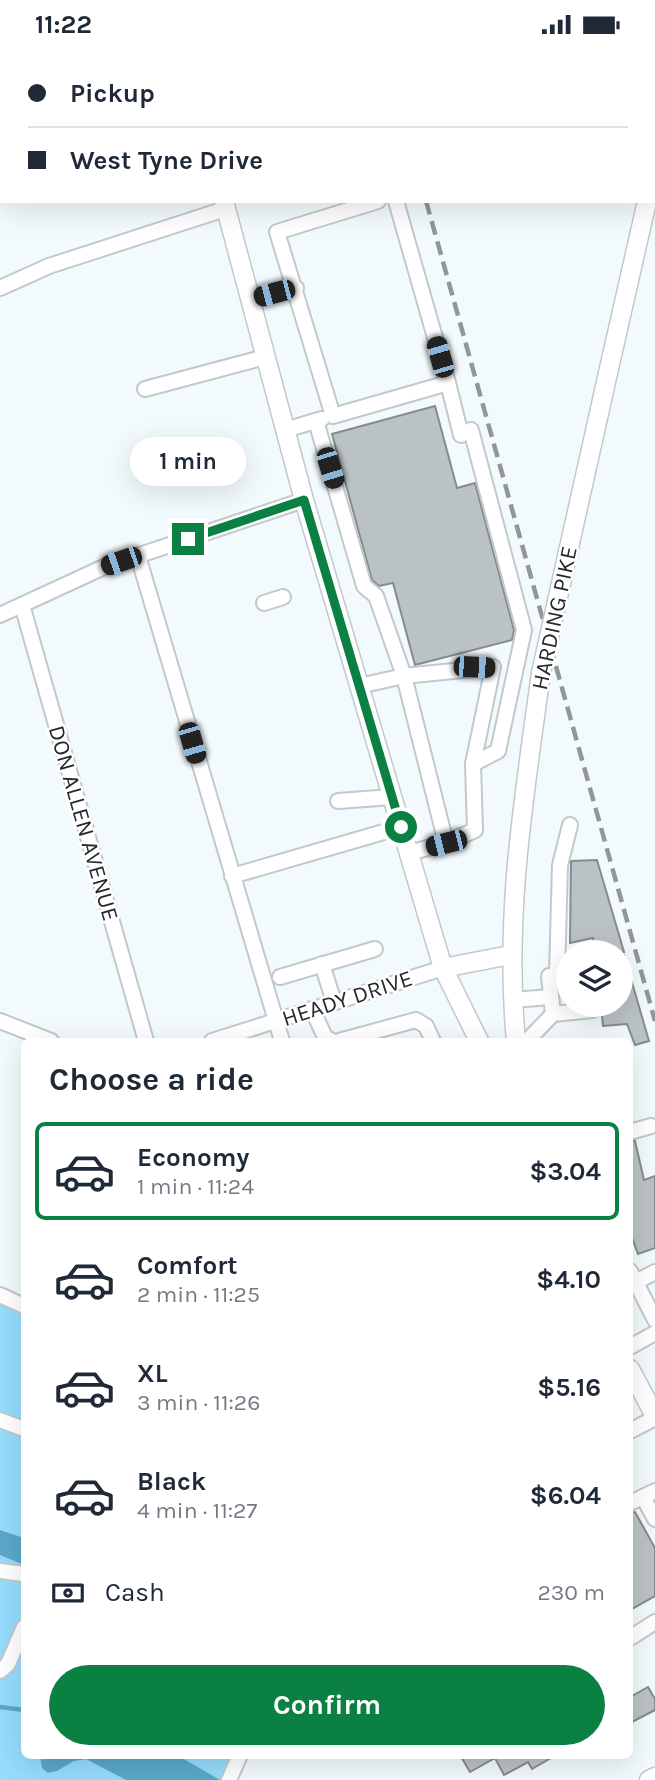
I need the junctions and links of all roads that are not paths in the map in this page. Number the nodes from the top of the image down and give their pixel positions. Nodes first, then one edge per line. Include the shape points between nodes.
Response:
1 (371, 203) edge
2 (397, 203) edge
3 (647, 203) edge
4 (225, 205) edge
5 (0, 288) edge
6 (296, 288) junction
7 (250, 300) junction
8 (265, 357) junction
9 (448, 383) junction
10 (145, 389) dead end
11 (333, 416) junction
12 (316, 421) junction
13 (285, 430) junction
14 (304, 500) junction
15 (138, 556) junction
16 (283, 597) dead end
17 (264, 603) dead end
18 (22, 605) junction
19 (0, 615) edge
20 (404, 676) junction
21 (359, 686) junction
22 (473, 764) junction
23 (392, 797) junction
24 (338, 801) dead end
25 (570, 825) dead end
26 (401, 827) junction
27 (446, 843) junction
28 (409, 853) junction
29 (232, 876) junction
30 (562, 940) edge
31 (375, 949) dead end
32 (510, 955) junction
33 (322, 964) junction
34 (443, 968) junction
35 (556, 975) edge
36 (280, 977) dead end
37 (551, 997) junction
38 (512, 1000) junction
39 (334, 1002) junction
40 (312, 1009) junction
41 (553, 1014) junction
42 (556, 1014) edge
43 (0, 1021) edge
44 (274, 1021) junction
45 (43, 1038) edge
46 (145, 1038) edge
47 (221, 1038) edge
48 (281, 1038) edge
49 (327, 1038) edge
50 (350, 1038) edge
51 (432, 1038) edge
52 (478, 1038) edge
53 (516, 1038) edge
54 (530, 1038) edge
55 (651, 1126) dead end
56 (633, 1131) edge
57 (655, 1272) edge
58 (633, 1278) edge
59 (633, 1282) edge
60 (0, 1295) edge
61 (21, 1305) edge
62 (655, 1320) edge
63 (655, 1333) edge
64 (633, 1345) edge
65 (633, 1380) edge
66 (655, 1417) edge
67 (0, 1420) edge
68 (21, 1428) edge
69 (633, 1429) edge
70 (643, 1497) edge
71 (655, 1519) edge
72 (0, 1571) edge
73 (21, 1574) edge
74 (655, 1622) edge
75 (21, 1634) edge
76 (633, 1635) edge
77 (0, 1671) edge
78 (238, 1759) edge
79 (229, 1780) edge

1 - 6 street via 277,232
2 - 9 street
3 - 32 main road, HARDING PIKE, bridge via 541,673 515,861
4 - 5 street via 49,266
4 - 7 main road
6 - 7 street
6 - 11 street
7 - 8 main road
8 - 10 street
8 - 13 main road
9 - 11 street
9 - 22 street via 461,435 471,430 524,631 498,751
11 - 12 street
12 - 13 street
12 - 20 street via 364,586 376,596
13 - 14 main road
14 - 15 street
14 - 21 main road
15 - 18 street
15 - 29 street
16 - 17 street
18 - 19 street
18 - 46 street, DON ALLEN AVENUE
20 - 21 street
20 - 22 street via 493,667
20 - 27 street
21 - 23 main road
22 - 27 street via 475,830
23 - 24 street
23 - 26 main road
25 - 30 street via 560,865
26 - 28 main road
26 - 29 street
27 - 28 street
28 - 34 main road
29 - 44 street
31 - 33 street
32 - 34 main road
32 - 38 main road, HARDING PIKE
33 - 36 street
33 - 39 street
34 - 39 street, HEADY DRIVE
34 - 52 main road
35 - 37 street via 549,976
37 - 38 street
37 - 41 street
38 - 53 main road, HARDING PIKE
39 - 40 street, HEADY DRIVE
40 - 44 street, HEADY DRIVE
40 - 49 street
41 - 42 street
41 - 54 street
43 - 45 street
44 - 47 street, HEADY DRIVE
44 - 48 street
50 - 51 street via 416,1020 426,1026
55 - 56 street
57 - 58 street
59 - 62 street
60 - 61 street
63 - 64 street
65 - 66 main road
66 - 69 street
67 - 68 street
70 - 71 street
72 - 73 street
74 - 76 street
75 - 77 street via 8,1664
78 - 79 street

